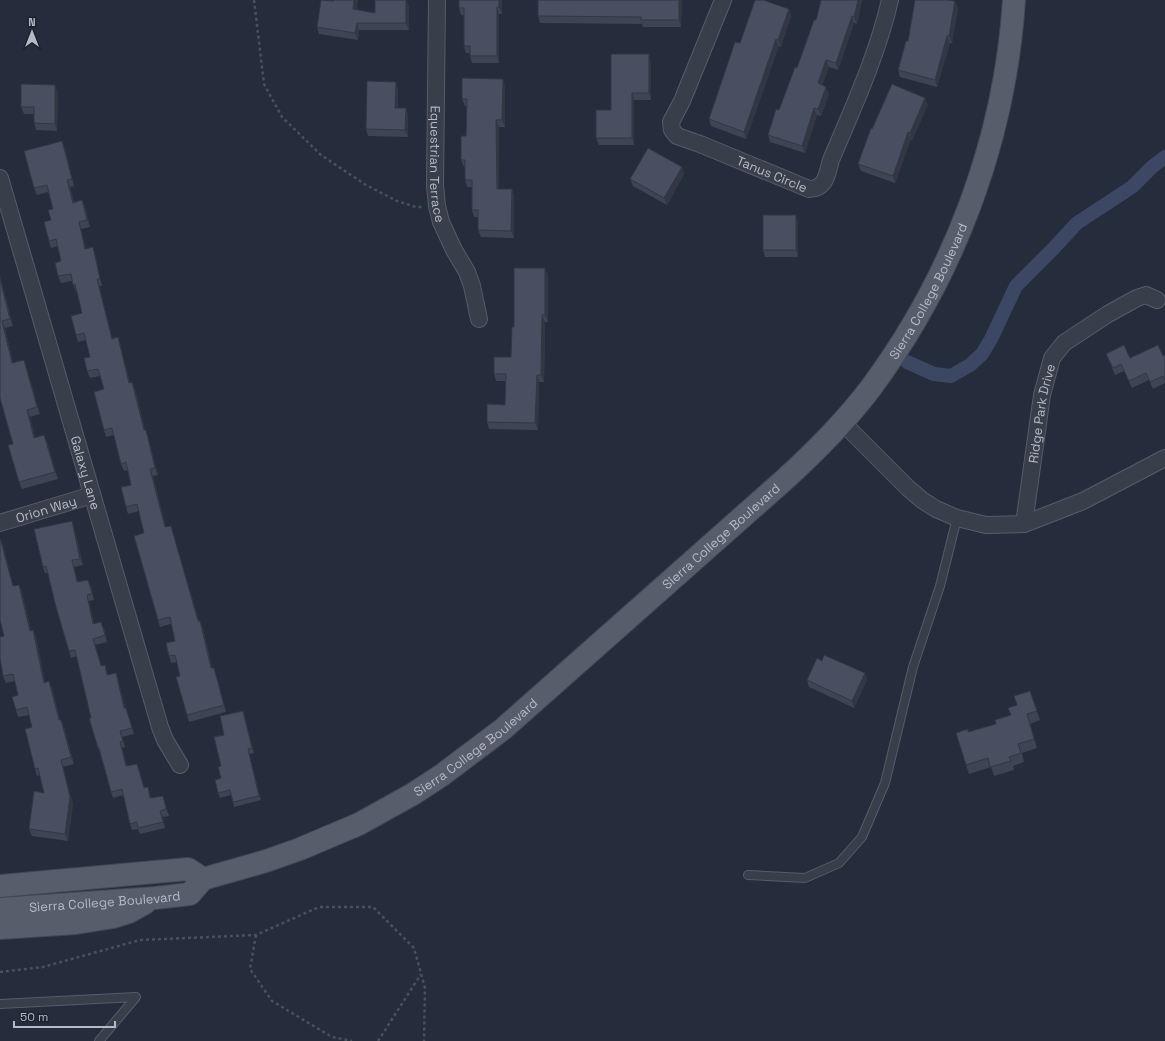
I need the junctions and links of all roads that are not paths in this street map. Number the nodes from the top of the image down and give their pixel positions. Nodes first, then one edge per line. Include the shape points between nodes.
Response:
1 (437, 0) edge
2 (723, 0) edge
3 (890, 0) edge
4 (1014, 0) edge
5 (0, 178) edge
6 (1157, 300) dead end
7 (479, 319) dead end
8 (842, 422) junction
9 (1165, 458) edge
10 (92, 495) junction
11 (957, 518) junction
12 (0, 522) edge
13 (1024, 524) junction
14 (180, 765) dead end
15 (748, 875) dead end
16 (203, 879) junction
17 (0, 886) edge
18 (155, 898) junction
19 (0, 909) edge
20 (0, 928) edge
21 (0, 1004) edge
22 (99, 1041) edge

1 - 7 street, Equestrian Terrace via 437,206 445,233 467,272
2 - 3 street, Tanus Circle via 672,122 672,130 686,140 809,189 817,189 823,184 869,68
4 - 8 main road, Sierra College Boulevard via 1006,73 995,128 964,220 944,266 898,348
5 - 10 street, Galaxy Lane
6 - 13 street, Ridge Park Drive via 1146,295 1108,314 1064,343 1052,358 1042,396
8 - 11 street via 922,500
8 - 16 main road, Sierra College Boulevard via 783,481 551,687 503,729 442,775 388,808 330,837 266,861
9 - 13 street via 1083,500
10 - 12 street, Orion Way
10 - 14 street, Galaxy Lane via 160,726
11 - 13 street via 986,525
11 - 15 lane via 940,586 913,667 885,783 862,837 839,862 805,878
16 - 17 main road, Sierra College Boulevard via 188,869
16 - 18 main road, Sierra College Boulevard via 190,894
18 - 19 main road, Sierra College Boulevard
18 - 20 main road via 129,912 113,917
21 - 22 lane via 136,997

